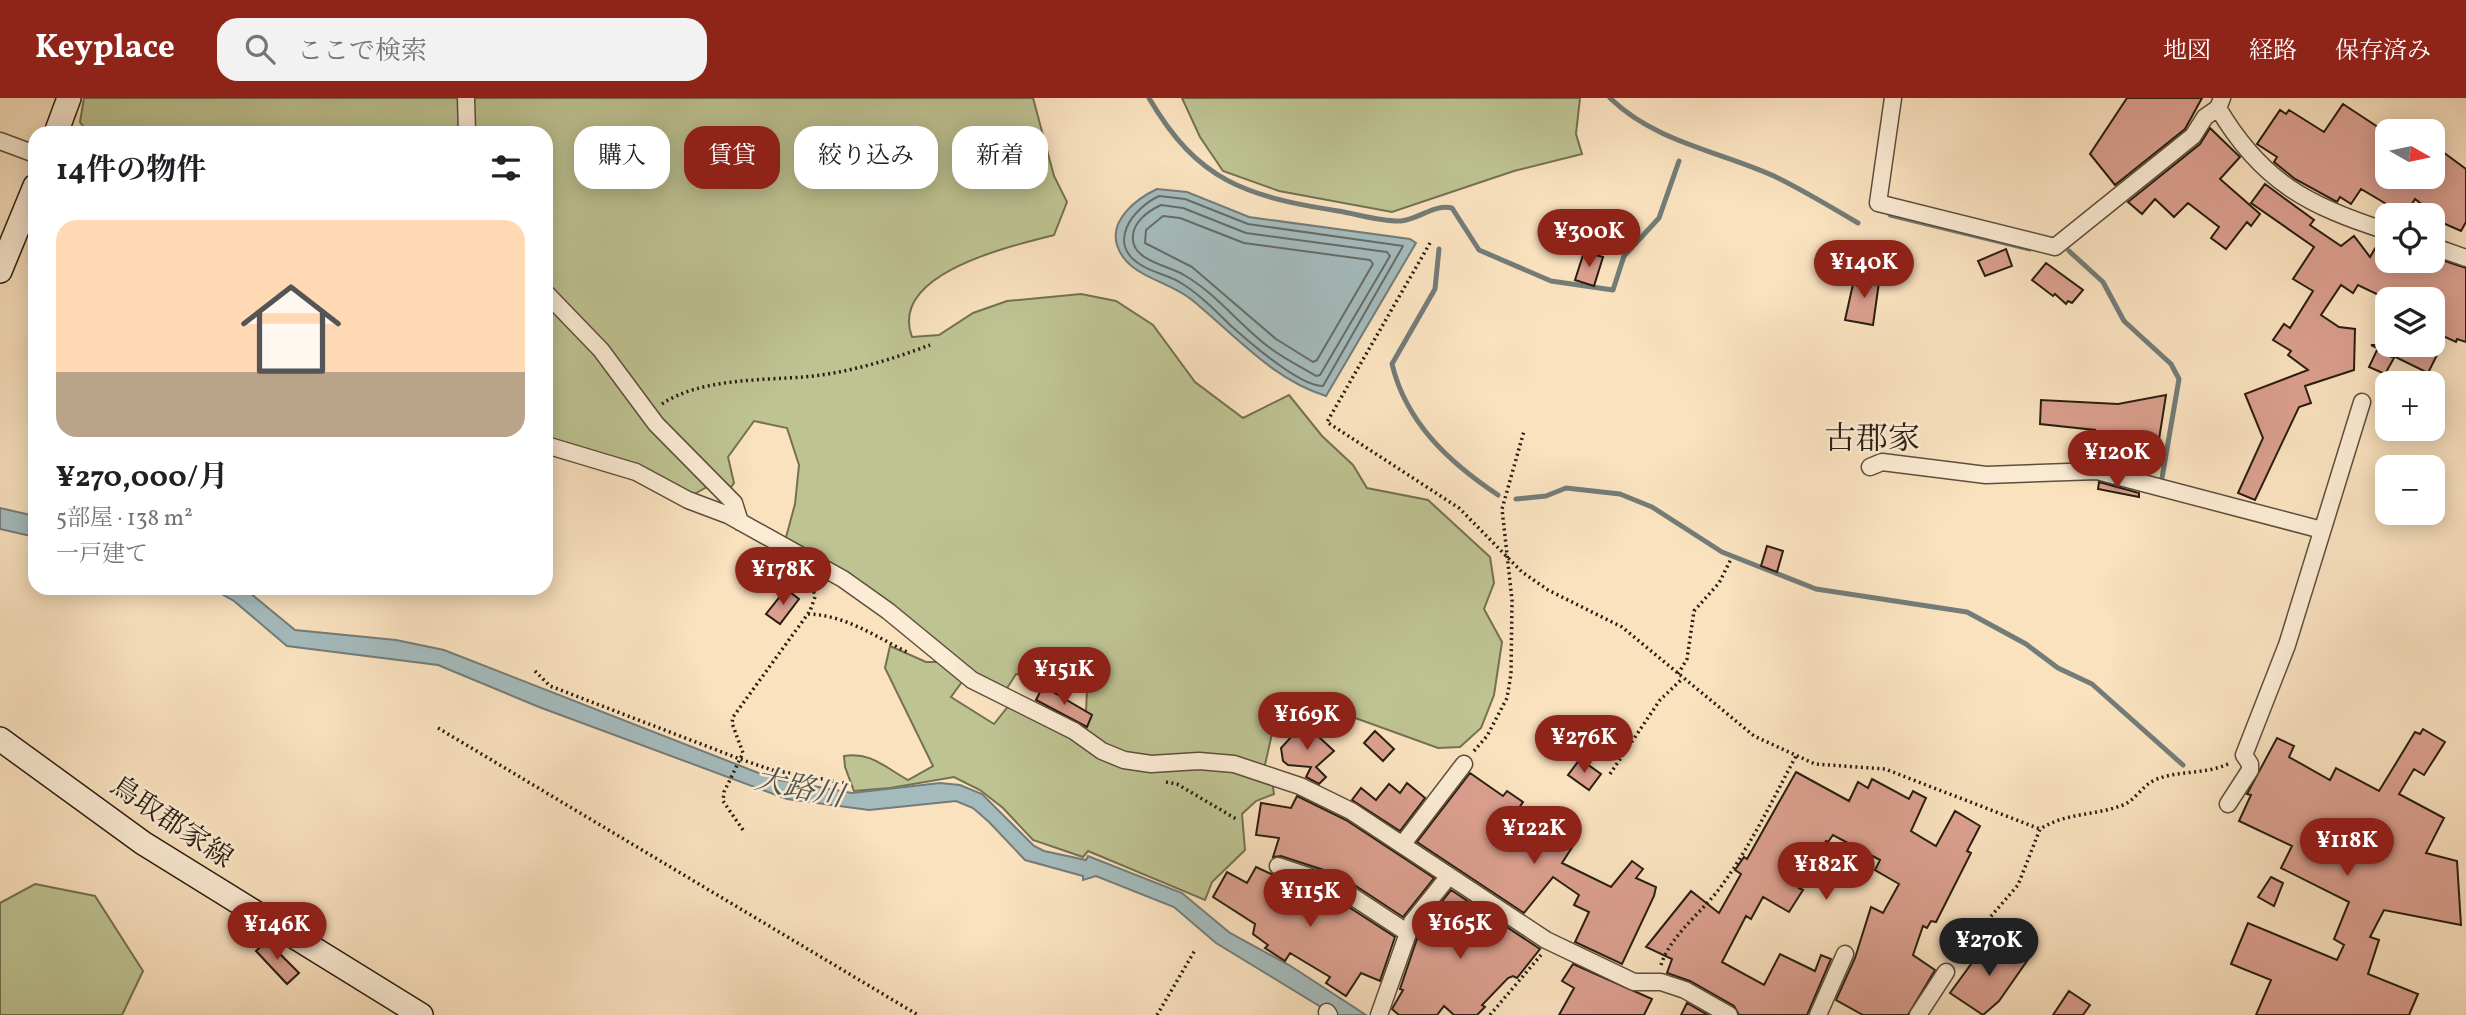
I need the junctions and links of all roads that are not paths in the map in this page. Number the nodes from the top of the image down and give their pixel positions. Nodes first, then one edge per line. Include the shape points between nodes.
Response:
1 (69, 98) edge
2 (466, 98) edge
3 (1893, 98) edge
4 (2220, 103) edge
5 (59, 126) edge
6 (467, 126) edge
7 (0, 141) edge
8 (28, 151) edge
9 (28, 203) edge
10 (2375, 227) edge
11 (2445, 251) edge
12 (2466, 258) edge
13 (0, 271) edge
14 (553, 300) edge
15 (2362, 402) dead end
16 (553, 447) edge
17 (1870, 467) dead end
18 (740, 522) junction
19 (2322, 530) junction
20 (0, 739) edge
21 (1464, 764) road end
22 (2228, 804) dead end
23 (1402, 845) junction
24 (1278, 866) dead end
25 (1449, 876) junction
26 (1408, 933) junction
27 (1845, 954) dead end
28 (1946, 972) road end
29 (421, 1015) edge
30 (1379, 1015) edge
31 (1729, 1015) edge
32 (1818, 1015) edge
33 (1917, 1015) edge

1 - 5 main road
2 - 6 street
3 - 4 street via 1878,203 2055,247 2189,140
4 - 10 street via 2242,147 2295,193
7 - 8 street
9 - 13 main road
11 - 12 street
14 - 18 street via 601,350 648,413 734,503
15 - 19 street
16 - 18 street via 636,472
17 - 19 street via 1882,462 1986,475 2097,471
18 - 23 street via 843,579 983,687 1073,731 1102,751 1151,764 1234,764 1300,786 1351,811
19 - 22 street via 2287,645 2244,755 2250,770
20 - 29 main road, 鳥取郡家線 via 143,843
21 - 23 street
23 - 25 street
24 - 26 street via 1335,886
25 - 26 street
25 - 31 street via 1551,943 1634,982 1657,982 1685,990
26 - 30 street
27 - 32 street
28 - 33 street

